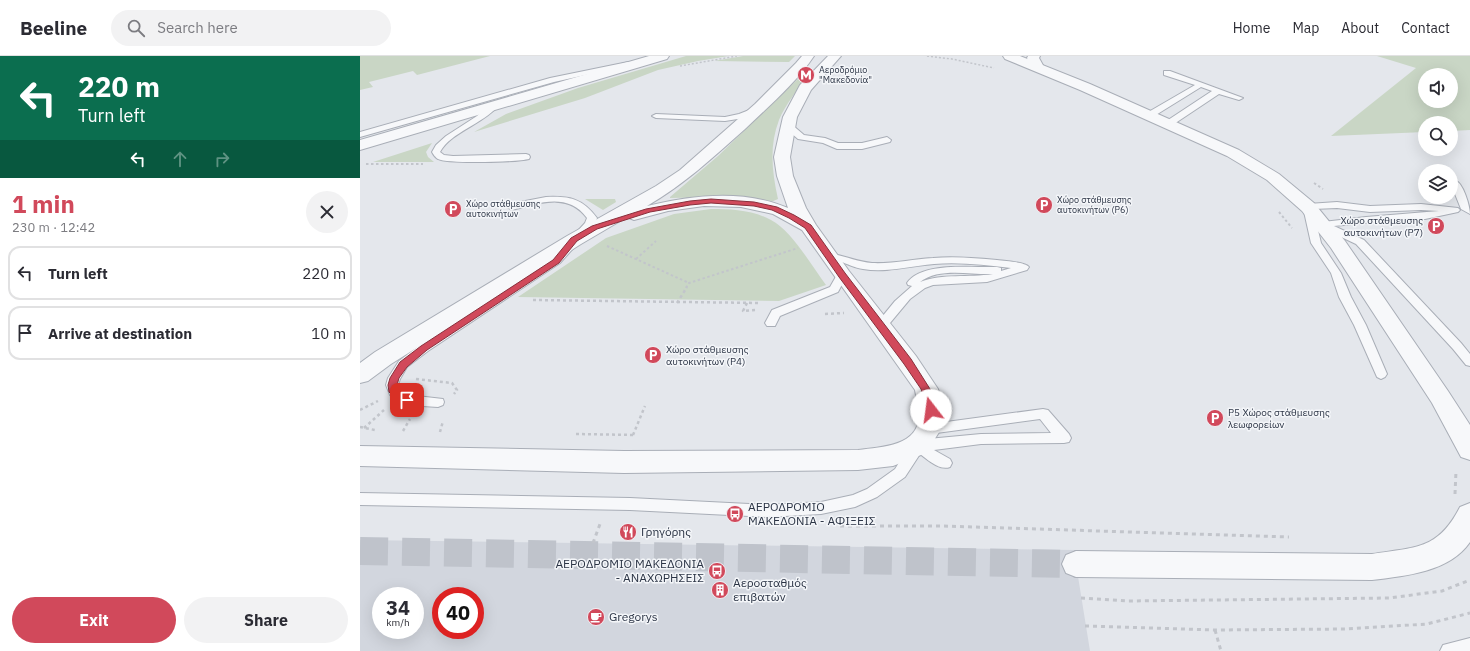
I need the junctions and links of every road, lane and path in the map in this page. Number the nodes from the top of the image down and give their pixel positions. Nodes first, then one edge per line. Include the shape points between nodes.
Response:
1 (663, 56) edge
2 (808, 56) edge
3 (835, 56) edge
4 (927, 56) edge
5 (1009, 56) edge
6 (644, 62) junction
7 (1036, 62) edge
8 (997, 68) dead end
9 (1167, 73) dead end
10 (1200, 85) junction
11 (1218, 91) junction
12 (1239, 98) dead end
13 (494, 106) junction
14 (760, 108) junction
15 (656, 116) dead end
16 (1148, 116) junction
17 (1168, 124) junction
18 (787, 126) junction
19 (360, 135) edge
20 (887, 140) dead end
21 (360, 145) edge
22 (526, 157) dead end
23 (1458, 188) edge
24 (512, 206) dead end
25 (1308, 207) junction
26 (1277, 209) dead end
27 (1455, 210) junction
28 (1468, 210) edge
29 (1323, 225) junction
30 (808, 226) junction
31 (595, 227) junction
32 (1296, 233) dead end
33 (574, 240) junction
34 (656, 241) dead end
35 (803, 246) dead end
36 (828, 256) junction
37 (636, 259) junction
38 (842, 275) junction
39 (689, 283) junction
40 (530, 300) dead end
41 (677, 303) junction
42 (747, 303) dead end
43 (771, 323) dead end
44 (881, 326) junction
45 (1470, 362) edge
46 (1382, 374) dead end
47 (360, 375) edge
48 (382, 399) dead end
49 (438, 402) dead end
50 (388, 406) dead end
51 (360, 410) edge
52 (411, 418) dead end
53 (444, 418) dead end
54 (364, 428) dead end
55 (403, 431) dead end
56 (448, 432) dead end
57 (571, 434) dead end
58 (641, 435) dead end
59 (923, 437) junction
60 (1470, 450) edge
61 (360, 456) edge
62 (945, 463) dead end
63 (1456, 470) dead end
64 (360, 499) edge
65 (1461, 507) edge
66 (593, 522) dead end
67 (834, 526) dead end
68 (1295, 537) dead end
69 (594, 543) dead end
70 (1076, 564) tunnel mouth
71 (1470, 580) edge
72 (1081, 598) dead end
73 (1470, 613) edge
74 (1085, 626) dead end
75 (1215, 630) junction
76 (1470, 646) edge
77 (1221, 651) edge
78 (1449, 651) edge

1 - 6 street
2 - 14 street
3 - 18 street via 805,88
4 - 8 path
5 - 7 street
6 - 13 street
6 - 19 lane via 561,78
7 - 16 street
9 - 10 lane
10 - 11 lane
10 - 16 lane
11 - 12 lane
11 - 17 lane
13 - 21 street
13 - 22 lane via 449,137 446,148 454,153 481,152
14 - 15 lane via 733,118 691,123 669,121
14 - 31 street via 686,173 662,190
16 - 17 street
17 - 25 street via 1253,164 1274,177
18 - 20 lane via 801,137 825,141 874,144
18 - 30 street via 782,157 785,176 797,208
23 - 28 lane
24 - 31 lane via 547,199 578,203
25 - 27 lane via 1337,205 1370,209 1421,207
25 - 29 street
25 - 46 lane via 1316,243 1336,273
26 - 32 path
27 - 28 lane
27 - 29 lane via 1432,216 1370,219
29 - 45 lane via 1360,242
29 - 60 street via 1440,397
30 - 31 street via 774,209 754,204 711,201 649,210
30 - 36 street
31 - 33 street
31 - 37 path
33 - 47 street via 383,358
33 - 49 lane via 556,261 403,364 394,378 394,392 407,400
34 - 37 path
35 - 39 path
36 - 38 street
36 - 44 lane via 866,266 960,260 991,261 1024,267 994,277 939,280 922,286 904,298
37 - 39 path
38 - 43 lane via 834,289 776,313
38 - 44 street
39 - 41 path
40 - 41 path
41 - 42 path
44 - 59 street via 926,389 931,410
48 - 51 path
50 - 54 path
52 - 55 path
53 - 56 path via 440,432
57 - 58 path
59 - 59 lane via 1042,414 1064,438 981,439
59 - 61 street via 893,456 858,460 624,462
59 - 62 lane
59 - 64 lane via 900,473 872,493 821,508 767,511 607,503
63 - 65 path via 1456,493
65 - 70 street via 1456,540 1434,555 1408,562 1372,567
66 - 69 path via 600,522
67 - 68 path via 973,527
71 - 72 path via 1442,591 1389,598 1127,601
73 - 75 path via 1427,624 1346,629
74 - 75 path
75 - 77 path
76 - 78 lane

